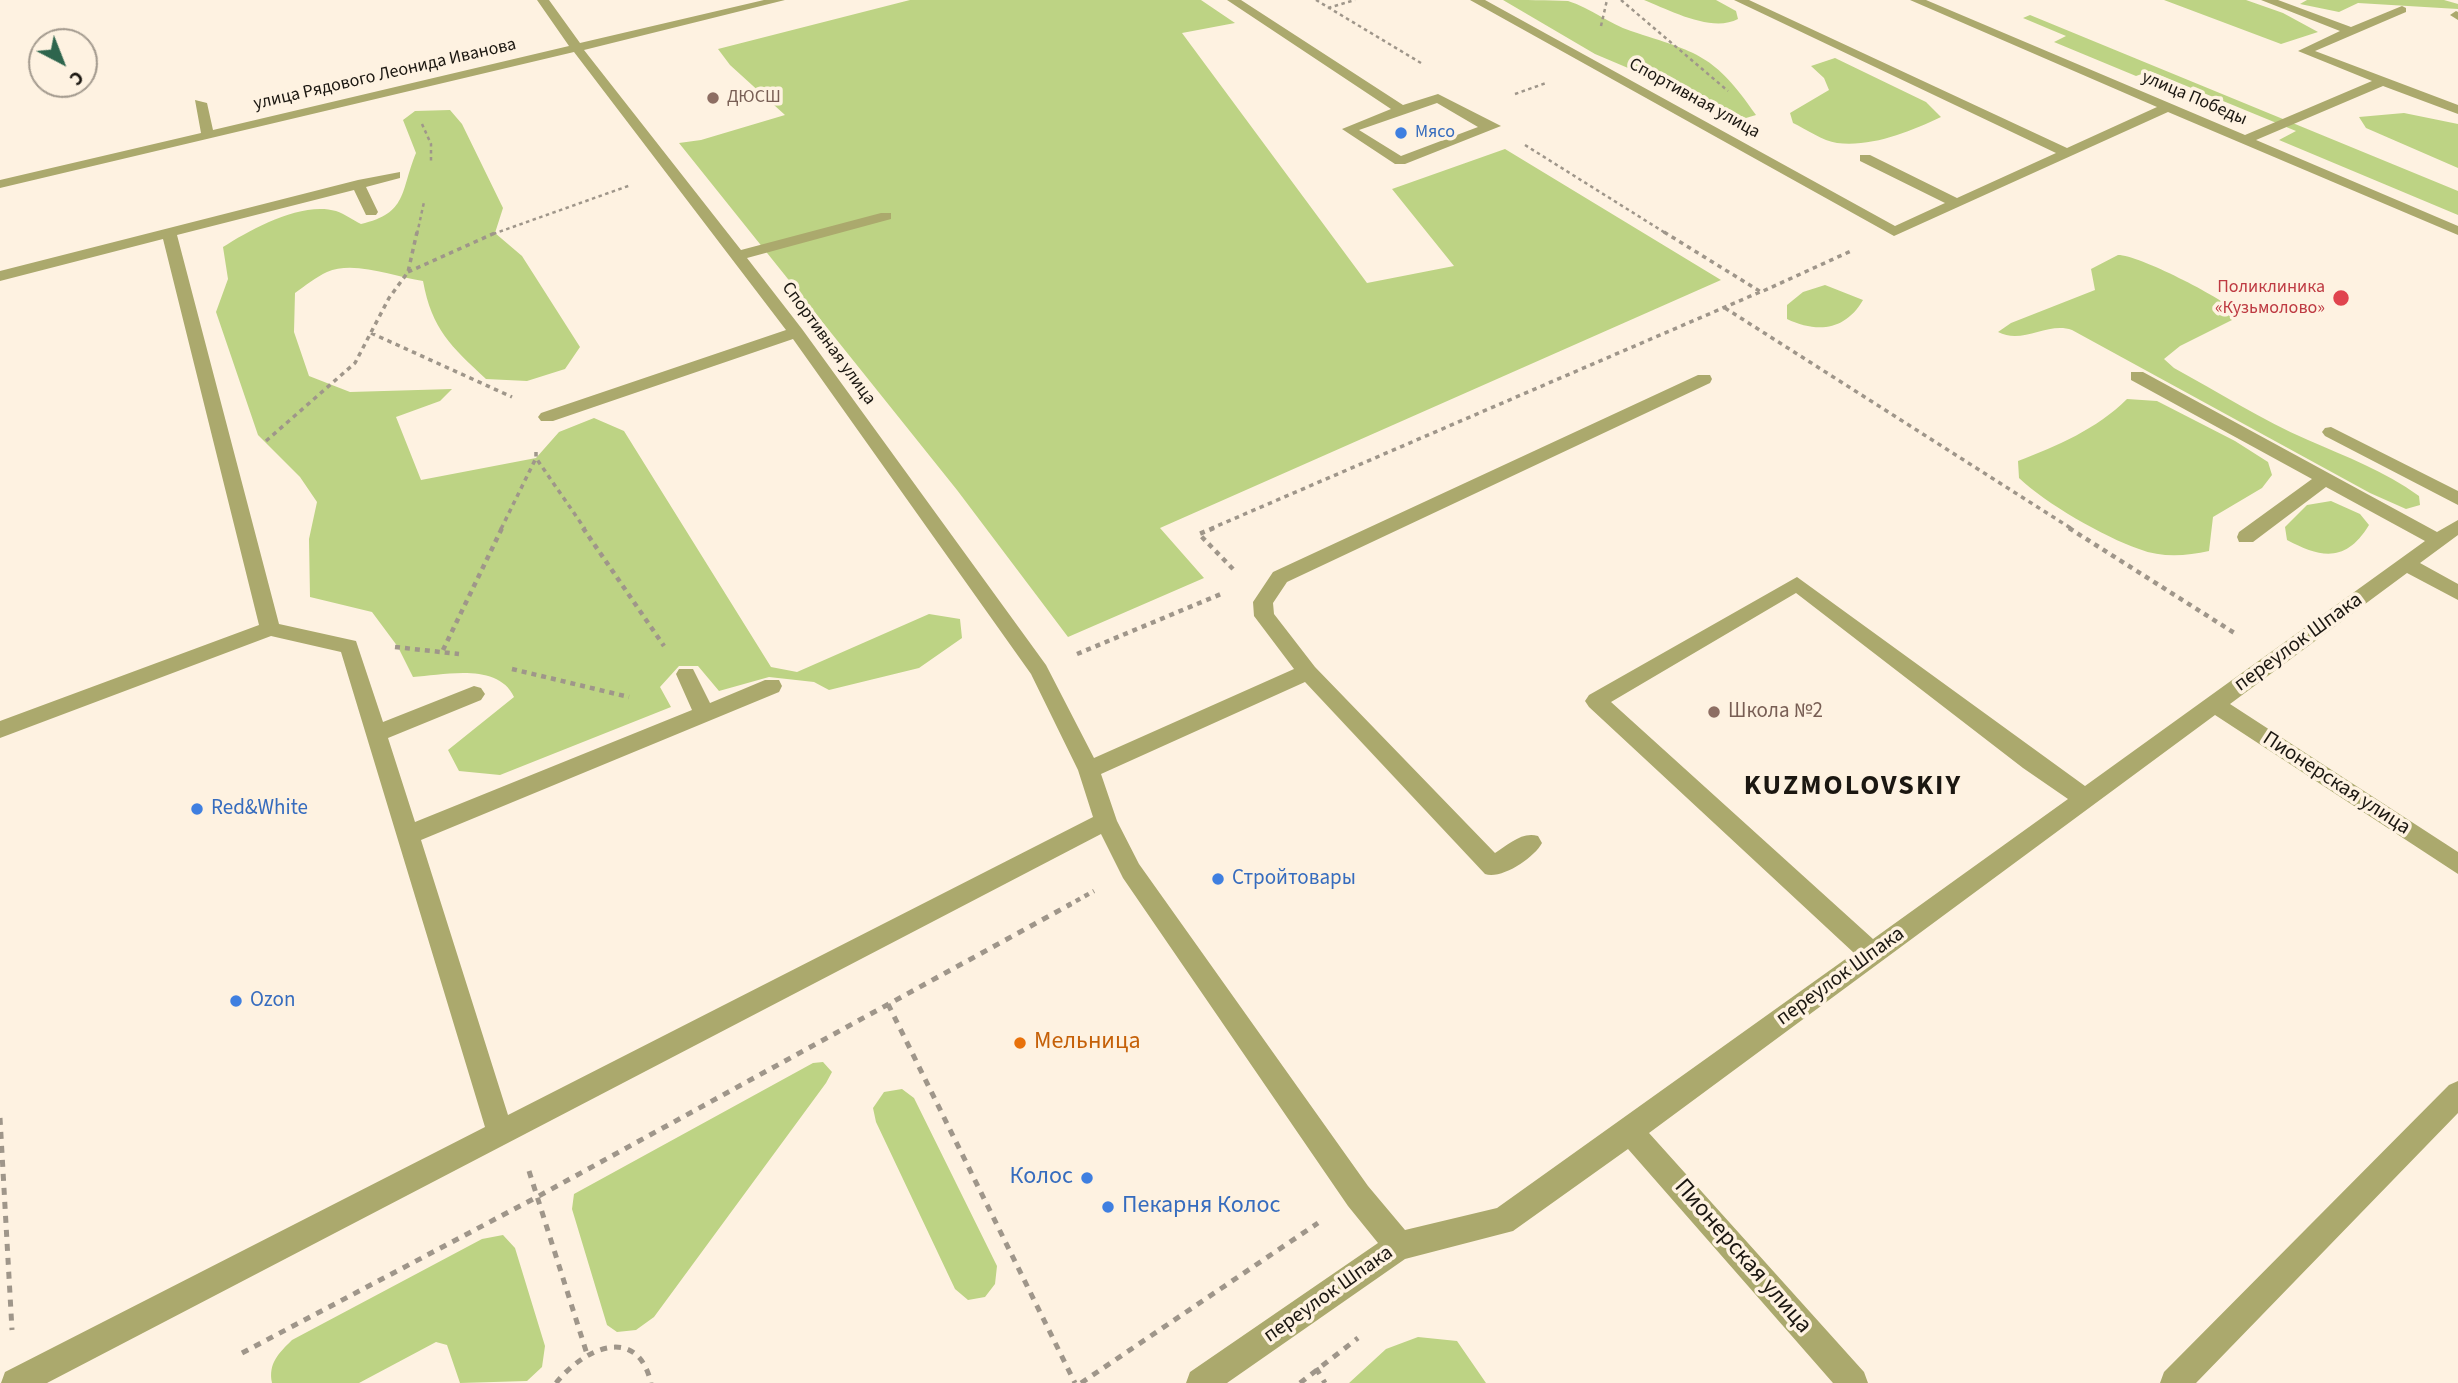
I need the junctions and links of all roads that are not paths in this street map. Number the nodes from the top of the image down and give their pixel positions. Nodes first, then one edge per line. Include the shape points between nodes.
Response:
1 (543, 0) edge
2 (779, 0) edge
3 (1233, 0) edge
4 (1476, 0) edge
5 (1740, 0) edge
6 (1916, 0) edge
7 (2267, 0) edge
8 (2402, 10) dead end
9 (2351, 31) junction
10 (578, 48) junction
11 (2383, 81) junction
12 (200, 103) dead end
13 (2168, 107) junction
14 (1401, 110) junction
15 (2458, 110) edge
16 (208, 135) junction
17 (2245, 140) junction
18 (2065, 152) junction
19 (1865, 158) dead end
20 (395, 174) dead end
21 (0, 184) edge
22 (358, 184) junction
23 (1956, 203) junction
24 (371, 212) dead end
25 (886, 216) dead end
26 (2458, 231) edge
27 (169, 233) junction
28 (737, 256) junction
29 (0, 276) edge
30 (796, 332) junction
31 (2137, 376) dead end
32 (1704, 379) dead end
33 (547, 417) road end
34 (2331, 432) dead end
35 (2326, 478) junction
36 (2458, 499) edge
37 (2458, 526) edge
38 (2246, 537) dead end
39 (2438, 540) junction
40 (2406, 564) junction
41 (2458, 593) edge
42 (270, 629) junction
43 (1308, 673) junction
44 (686, 674) road end
45 (772, 686) dead end
46 (474, 694) dead end
47 (2215, 704) junction
48 (704, 714) junction
49 (0, 730) edge
50 (376, 734) junction
51 (1089, 770) junction
52 (2086, 799) junction
53 (1107, 821) junction
54 (408, 835) junction
55 (1531, 843) dead end
56 (2458, 864) edge
57 (1872, 954) junction
58 (2458, 1094) edge
59 (507, 1129) junction
60 (1630, 1131) junction
61 (1399, 1246) junction
62 (16, 1383) edge
63 (1201, 1383) edge
64 (1853, 1383) edge
65 (2175, 1383) edge

1 - 10 street, Спортивная улица
2 - 10 street, улица Рядового Леонида Иванова
3 - 14 street
4 - 23 street, Спортивная улица via 1894,232
5 - 18 street
6 - 13 street, улица Победы
7 - 9 street
8 - 9 street
9 - 11 street via 2304,51
10 - 16 street, улица Рядового Леонида Иванова
10 - 28 street, Спортивная улица
11 - 15 street
11 - 17 street
12 - 16 street
13 - 17 street, улица Победы
13 - 18 street
14 - 14 street via 1438,98 1491,127 1400,161 1349,129
16 - 21 street, улица Рядового Леонида Иванова
17 - 26 street, улица Победы
18 - 23 street
19 - 23 street
20 - 22 street
22 - 24 street
22 - 27 street
25 - 28 street
27 - 29 street
27 - 42 street
28 - 30 street, Спортивная улица
30 - 33 street
30 - 51 street, Спортивная улица via 1039,670
31 - 35 street
32 - 43 street via 1280,577 1263,602 1264,616
34 - 36 street
35 - 38 street
35 - 39 street
37 - 39 street, переулок Шпака
39 - 40 street, переулок Шпака
40 - 41 street
40 - 47 street, переулок Шпака
42 - 49 street
42 - 50 street via 349,646
43 - 51 street
43 - 55 street via 1493,867
44 - 48 street
45 - 48 street
46 - 50 street
47 - 52 street, переулок Шпака
47 - 56 street, Пионерская улица
48 - 54 street
50 - 54 street
51 - 53 street, Спортивная улица
52 - 57 street, переулок Шпака
52 - 57 street via 1797,584 1596,701
53 - 59 street
53 - 61 street, Спортивная улица via 1131,870 1358,1196
54 - 59 street
57 - 60 street, переулок Шпака
58 - 65 street
59 - 62 street
60 - 61 street, переулок Шпака via 1503,1221
60 - 64 street, Пионерская улица
61 - 63 street, переулок Шпака

